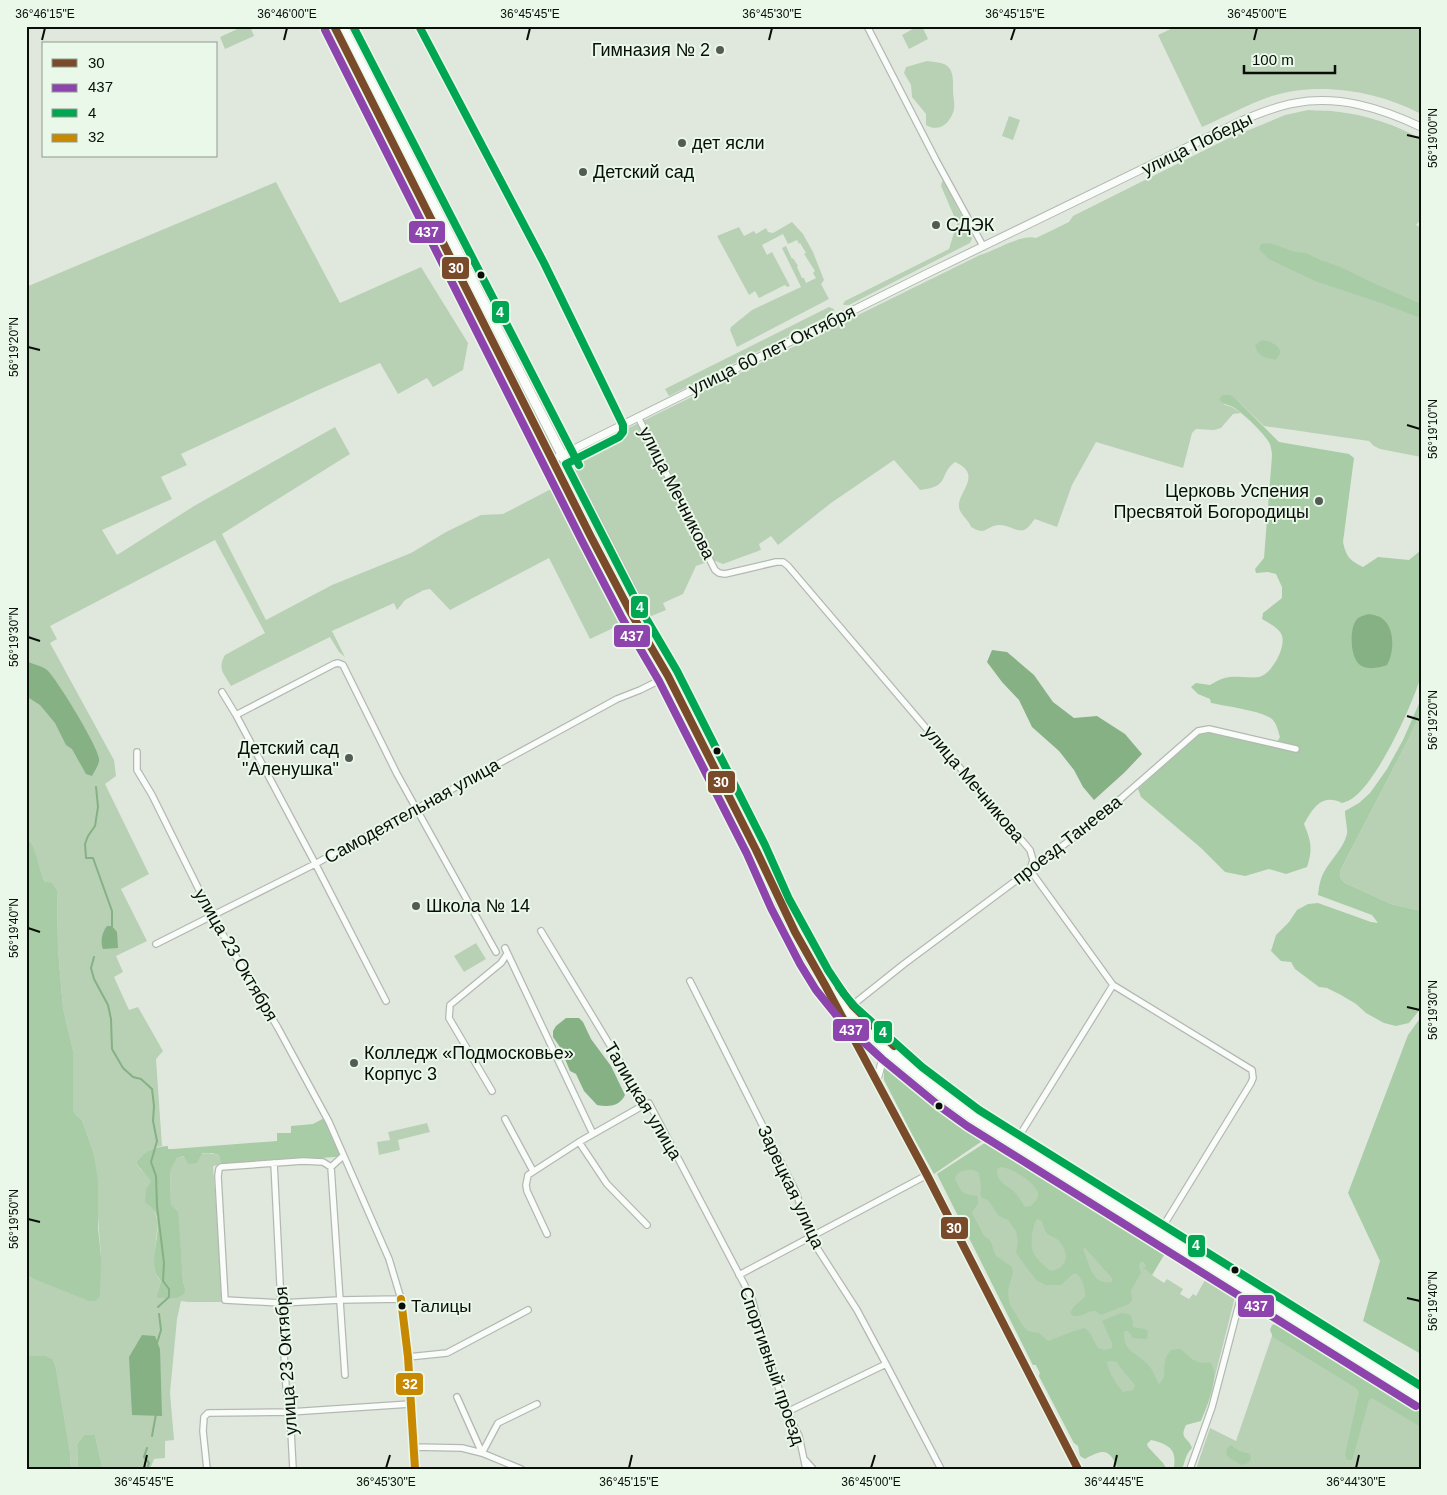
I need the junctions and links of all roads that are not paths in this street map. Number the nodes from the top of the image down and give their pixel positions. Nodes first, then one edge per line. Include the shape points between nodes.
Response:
1 (334, 26) edge
2 (342, 26) edge
3 (867, 26) edge
4 (1421, 127) edge
5 (983, 246) junction
6 (638, 417) junction
7 (562, 456) junction
8 (552, 460) junction
9 (668, 676) junction
10 (222, 692) dead end
11 (236, 715) junction
12 (1296, 749) dead end
13 (136, 752) dead end
14 (416, 809) junction
15 (315, 864) junction
16 (1030, 870) junction
17 (212, 916) junction
18 (541, 931) dead end
19 (156, 944) dead end
20 (496, 952) dead end
21 (690, 981) dead end
22 (825, 985) junction
23 (1113, 985) junction
24 (386, 1002) dead end
25 (848, 1008) junction
26 (892, 1049) junction
27 (877, 1080) junction
28 (492, 1091) dead end
29 (644, 1105) junction
30 (505, 1118) dead end
31 (593, 1134) junction
32 (1018, 1138) junction
33 (579, 1142) junction
34 (343, 1156) junction
35 (274, 1163) junction
36 (332, 1167) junction
37 (533, 1171) junction
38 (927, 1175) junction
39 (647, 1224) dead end
40 (1162, 1228) junction
41 (547, 1234) dead end
42 (810, 1237) junction
43 (739, 1275) junction
44 (1247, 1289) junction
45 (401, 1298) junction
46 (340, 1300) junction
47 (281, 1303) junction
48 (528, 1310) dead end
49 (408, 1357) junction
50 (886, 1364) junction
51 (346, 1375) dead end
52 (1421, 1389) edge
53 (457, 1397) dead end
54 (1421, 1398) edge
55 (410, 1404) junction
56 (537, 1404) dead end
57 (290, 1412) junction
58 (787, 1412) junction
59 (413, 1446) junction
60 (482, 1453) junction
61 (804, 1458) junction
62 (207, 1469) edge
63 (293, 1469) edge
64 (414, 1469) edge
65 (521, 1469) edge
66 (806, 1469) edge
67 (813, 1469) edge
68 (941, 1469) edge
69 (1078, 1469) edge
70 (1190, 1469) edge

1 - 8 highway
2 - 7 highway
3 - 5 street
4 - 5 street, улица Победы via 1384,111 1346,102 1308,101 1281,106 1241,121
5 - 6 street, улица 60 лет Октября
6 - 7 street, улица 60 лет Октября
6 - 16 street, улица Мечникова via 715,570 725,574 776,562 788,566 1030,850 1033,860
7 - 8 street, улица 60 лет Октября
7 - 25 highway via 788,898 842,991
8 - 9 highway via 631,613
9 - 14 street, Самодеятельная улица via 617,698
9 - 22 highway via 780,903
10 - 11 street
11 - 14 street via 325,668 341,664
11 - 15 street
12 - 16 street, проезд Танеева via 1209,730 1198,731 1093,823
13 - 17 street, улица 23 Октября via 137,770
14 - 15 street, Самодеятельная улица
14 - 20 street
15 - 17 street, Самодеятельная улица
15 - 24 street
16 - 23 street, улица Мечникова
16 - 25 street, проезд Танеева
17 - 19 street, Самодеятельная улица
17 - 34 street, улица 23 Октября via 282,1034 329,1122
18 - 29 street, Талицкая улица
21 - 42 street, Зарецкая улица via 796,1192
22 - 25 highway
22 - 27 street
23 - 32 street
23 - 40 street, улица Мечникова via 1249,1067 1253,1073 1251,1083
25 - 26 highway
26 - 27 street via 882,1062
26 - 32 highway
26 - 44 highway via 944,1098 973,1118
27 - 38 street
28 - 31 street via 449,1018 450,1005 501,963 506,951
29 - 31 street
29 - 43 street, Талицкая улица via 649,1103
30 - 37 street
31 - 33 street
32 - 40 highway
33 - 37 street
33 - 39 street via 607,1184
34 - 36 street
34 - 45 street via 389,1259
35 - 36 street via 323,1162
35 - 47 street, улица 23 Октября
35 - 47 street via 221,1167 218,1172 226,1300
36 - 46 street
37 - 41 street via 528,1175 526,1185
38 - 42 street
38 - 69 street
40 - 52 highway
42 - 43 street
42 - 50 street, Зарецкая улица via 857,1310
43 - 58 street, Спортивный проезд via 752,1299 767,1356
44 - 54 highway
44 - 70 street via 1239,1304 1212,1407
45 - 46 street
45 - 49 street
46 - 47 street
46 - 51 street
47 - 57 street, улица 23 Октября
48 - 49 street via 447,1353
49 - 55 street
50 - 58 street
50 - 68 street, Зарецкая улица
53 - 60 street
55 - 57 street
55 - 59 street
56 - 60 street via 498,1424
57 - 62 street via 208,1413 204,1417 203,1431
57 - 63 street, улица 23 Октября
58 - 61 street, Спортивный проезд via 799,1436
59 - 60 street via 462,1448
59 - 64 street
60 - 65 street
61 - 66 street, Спортивный проезд
61 - 67 street

